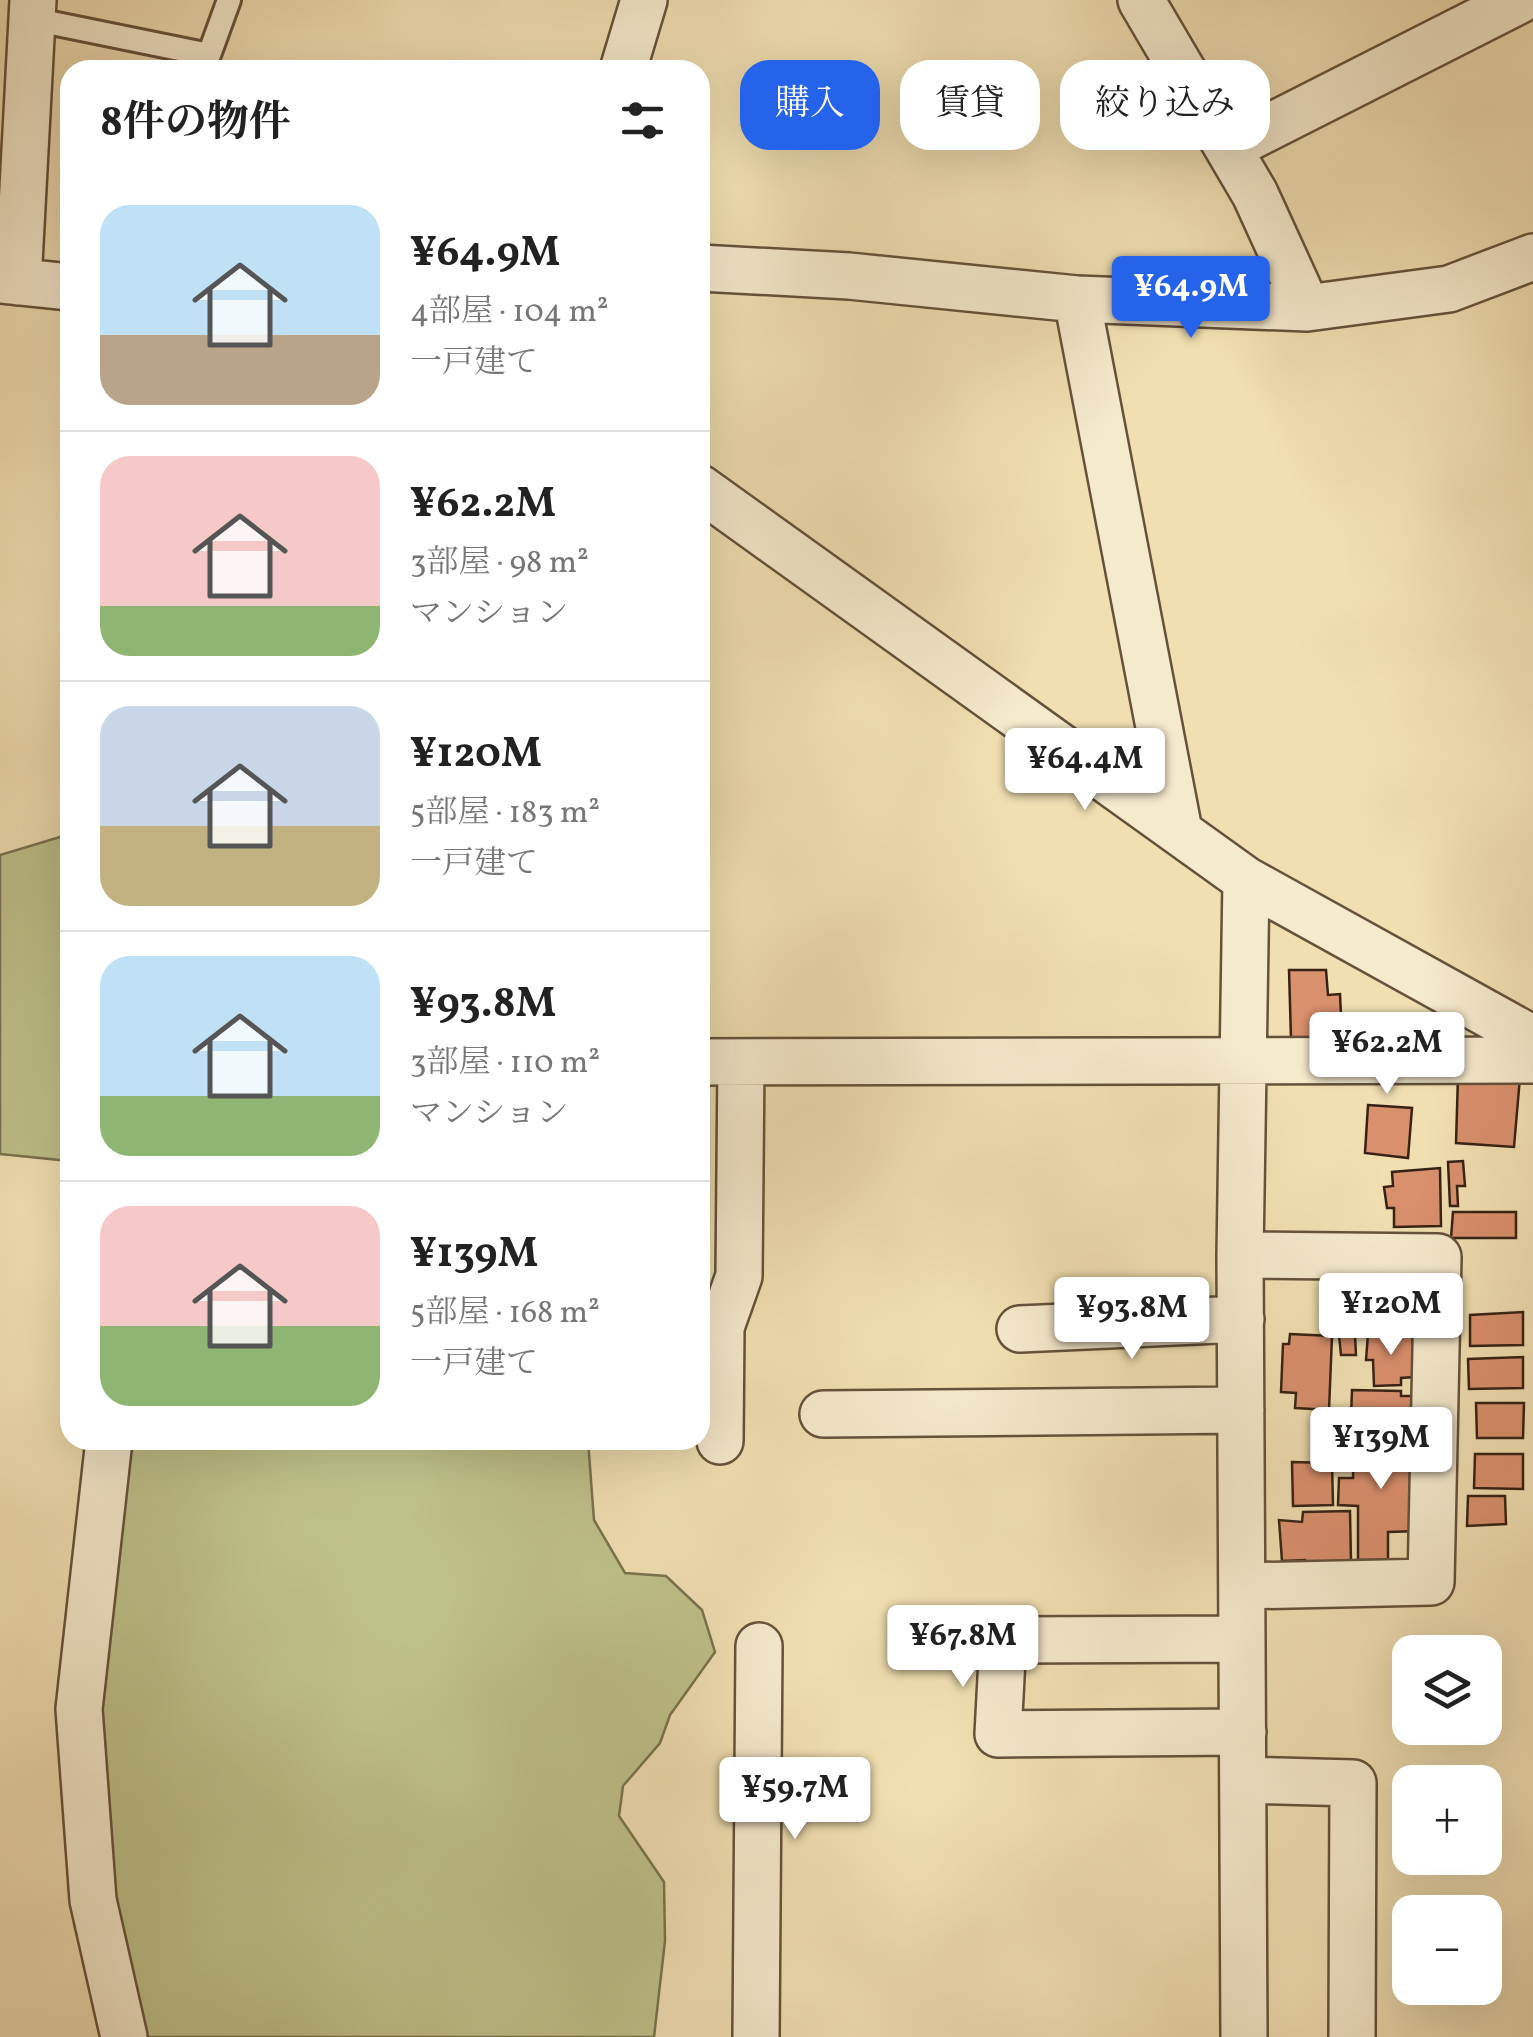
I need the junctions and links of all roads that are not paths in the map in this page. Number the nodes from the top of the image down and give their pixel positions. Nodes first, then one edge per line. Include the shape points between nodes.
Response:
1 (229, 0) edge
2 (644, 0) edge
3 (1141, 0) edge
4 (1523, 0) edge
5 (33, 10) edge
6 (1533, 13) edge
7 (626, 60) edge
8 (1176, 60) edge
9 (1270, 127) edge
10 (1229, 150) edge
11 (1533, 257) edge
12 (710, 269) edge
13 (9, 281) edge
14 (60, 286) edge
15 (1078, 299) junction
16 (1307, 308) junction
17 (710, 495) edge
18 (1179, 831) junction
19 (1246, 880) junction
20 (1533, 1038) edge
21 (1241, 1058) junction
22 (1533, 1060) edge
23 (720, 1062) edge
24 (1240, 1255) junction
25 (1241, 1319) junction
26 (1020, 1329) dead end
27 (1242, 1410) junction
28 (823, 1414) dead end
29 (720, 1442) dead end
30 (108, 1450) edge
31 (1242, 1586) junction
32 (1242, 1638) junction
33 (759, 1646) dead end
34 (1242, 1732) junction
35 (1243, 1780) junction
36 (124, 2037) edge
37 (756, 2037) edge
38 (1244, 2037) edge
39 (1352, 2037) edge

1 - 5 lane via 209,56
2 - 7 street
3 - 8 street
4 - 6 street
4 - 9 street
5 - 13 street
10 - 16 street
11 - 16 street via 1449,289
12 - 15 street
13 - 14 street
15 - 16 street
15 - 18 street
17 - 18 street
18 - 19 street
19 - 20 street
19 - 21 street
21 - 22 street
21 - 23 street
21 - 24 street
23 - 29 street via 739,1276 721,1327
24 - 25 street
24 - 31 street via 1438,1258 1431,1582
25 - 26 street
25 - 27 street
27 - 28 street
27 - 31 street
30 - 36 street via 79,1709 93,1900
31 - 32 street
32 - 34 street
32 - 34 street via 1003,1640 998,1734
33 - 37 street
34 - 35 street
35 - 38 street
35 - 39 street via 1353,1784

